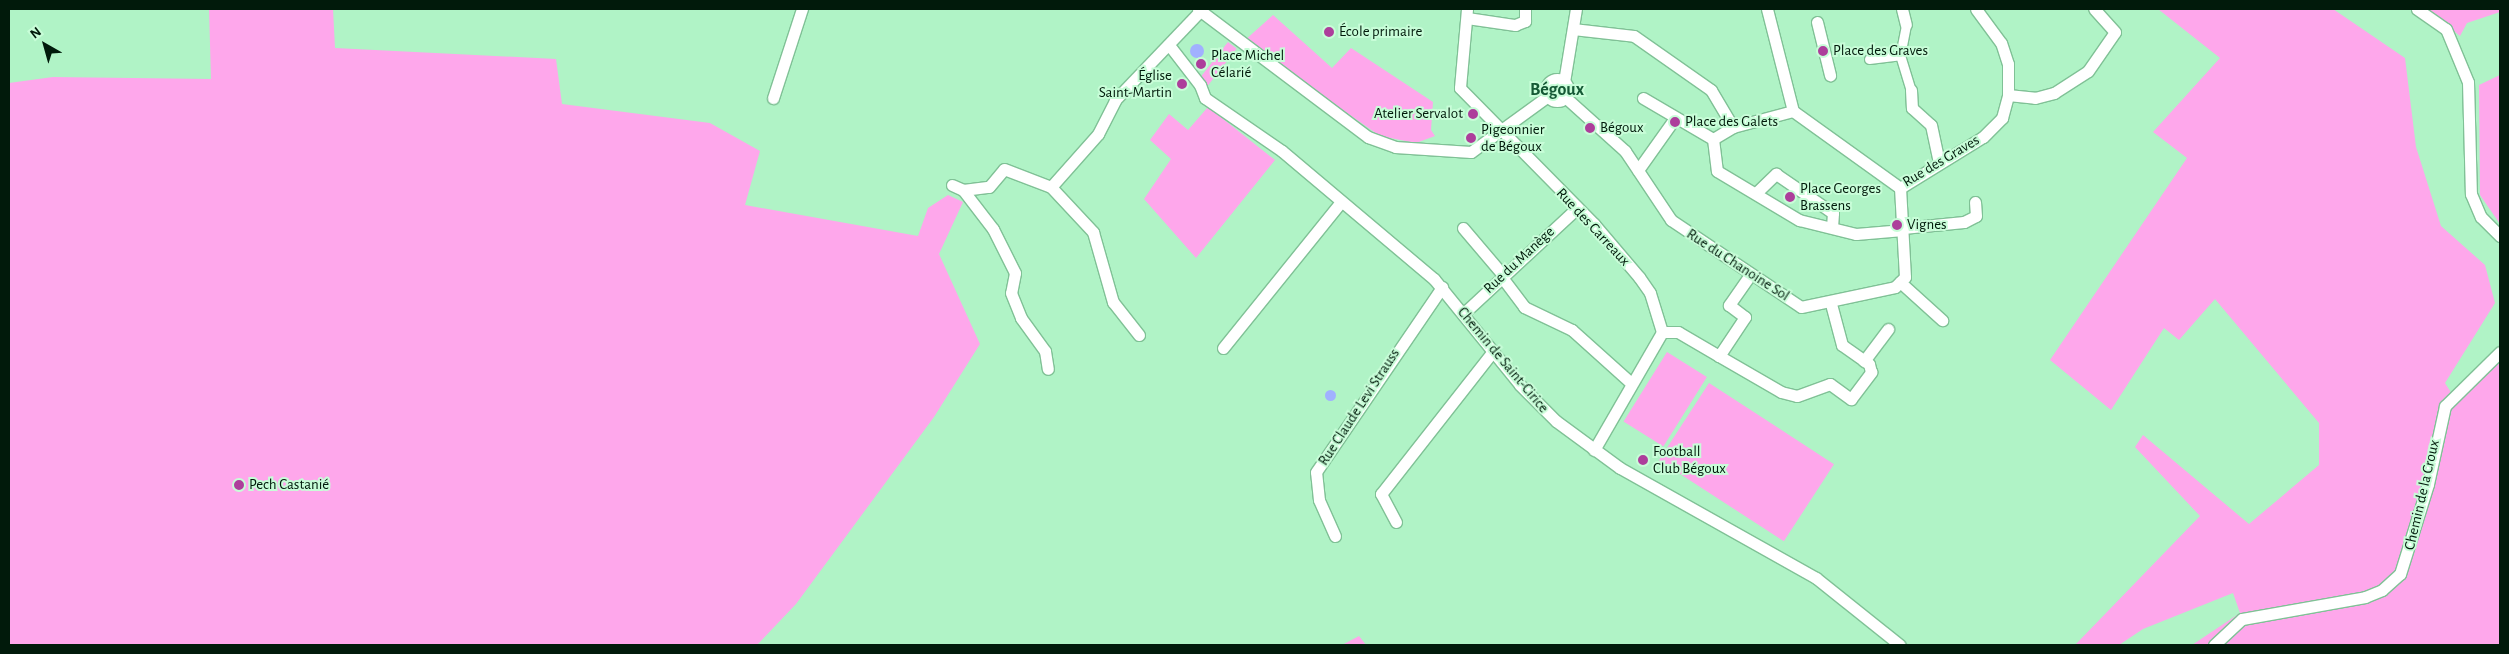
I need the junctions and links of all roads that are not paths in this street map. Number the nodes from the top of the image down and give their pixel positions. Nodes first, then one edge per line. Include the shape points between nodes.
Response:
1 (802, 9) edge
2 (1525, 9) edge
3 (1576, 9) edge
4 (1767, 9) edge
5 (1902, 9) edge
6 (1976, 9) edge
7 (2094, 9) edge
8 (2417, 9) edge
9 (1200, 10) edge
10 (1467, 13) edge
11 (1817, 22) dead end
12 (1906, 26) joint
13 (1574, 29) junction
14 (1169, 45) junction
15 (1900, 55) junction
16 (1869, 59) dead end
17 (1830, 75) dead end
18 (1564, 82) junction
19 (1911, 90) joint
20 (1548, 96) junction
21 (2008, 96) junction
22 (1565, 97) junction
23 (773, 98) dead end
24 (1643, 98) dead end
25 (1793, 111) junction
26 (1675, 118) junction
27 (1733, 127) junction
28 (1502, 132) junction
29 (1713, 139) junction
30 (1940, 163) junction
31 (1638, 170) junction
32 (952, 184) dead end
33 (1051, 187) junction
34 (1900, 188) junction
35 (963, 190) junction
36 (1756, 193) junction
37 (1341, 202) junction
38 (1975, 202) dead end
39 (1576, 209) junction
40 (1832, 227) junction
41 (1463, 228) dead end
42 (1903, 229) junction
43 (2500, 236) edge
44 (1750, 275) junction
45 (1502, 276) junction
46 (1900, 282) junction
47 (1442, 287) junction
48 (1831, 304) junction
49 (1464, 313) junction
50 (1942, 320) dead end
51 (1888, 329) dead end
52 (1662, 332) junction
53 (1139, 335) dead end
54 (1223, 348) dead end
55 (1493, 351) junction
56 (2500, 352) edge
57 (1718, 356) junction
58 (1864, 360) junction
59 (1048, 369) dead end
60 (1630, 382) junction
61 (1594, 450) junction
62 (1396, 522) dead end
63 (1335, 536) dead end
64 (1900, 645) edge
65 (2214, 645) edge

1 - 23 street
2 - 10 street via 1525,22 1515,25
3 - 13 street
4 - 25 street
5 - 12 street
6 - 21 street, Rue des Graves via 2000,43 2008,64
7 - 21 street via 2115,32 2088,71 2054,93 2035,98
8 - 43 street via 2446,29 2462,64 2471,96 2471,194 2481,217
9 - 14 street
9 - 28 street via 1368,137 1395,147 1470,152
10 - 28 street, Rue des Carreaux via 1460,88
11 - 17 street
12 - 15 street
13 - 18 street
13 - 27 street via 1634,36 1711,90
14 - 33 street via 1115,100 1098,134
14 - 37 street, Chemin de Saint-Cirice via 1200,85 1205,98 1282,150
15 - 16 street
15 - 19 street
18 - 20 street via 1550,82
18 - 22 street
19 - 30 street via 1912,108 1931,125
20 - 22 street via 1556,100
20 - 28 street
21 - 30 street, Rue des Graves via 1996,126
22 - 31 street, Rue du Chanoine Sol via 1625,152
24 - 26 street
25 - 27 street
25 - 34 street, Rue des Graves
26 - 29 street
26 - 31 street
27 - 29 street
28 - 39 street, Rue des Carreaux
29 - 36 street via 1716,171
30 - 34 street, Rue des Graves
31 - 44 street, Rue du Chanoine Sol via 1671,220
32 - 35 street
33 - 35 street via 1004,169 989,187
33 - 53 street via 1094,232 1113,302
34 - 42 street
35 - 59 street via 993,229 1015,273 1011,293 1021,318 1045,351
36 - 40 street via 1799,220
36 - 40 street via 1776,174 1833,213
37 - 47 street, Chemin de Saint-Cirice
37 - 54 street
38 - 42 street via 1976,216 1964,222
39 - 45 street, Rue du Manège
39 - 52 street, Rue des Carreaux via 1594,224 1639,276 1650,293
40 - 42 street via 1849,231
41 - 45 street
42 - 46 street via 1905,277
44 - 48 street, Rue du Chanoine Sol via 1801,307
44 - 57 street via 1729,306 1745,317
45 - 49 street, Rue du Manège
45 - 60 street via 1524,308 1572,330
46 - 48 street, Rue du Chanoine Sol via 1896,288
46 - 50 street
47 - 49 street, Chemin de Saint-Cirice
47 - 63 street, Rue Claude Levi Strauss via 1316,472 1319,500
48 - 58 street via 1842,345
49 - 55 street, Chemin de Saint-Cirice
51 - 58 street
52 - 57 street via 1678,332
52 - 60 street
55 - 61 street, Chemin de Saint-Cirice via 1534,401
55 - 62 street via 1381,494
56 - 65 street, Chemin de la Croux via 2445,406 2428,484 2400,574 2365,597 2242,619
57 - 58 street via 1780,392 1797,396 1830,384 1851,400 1871,372
60 - 61 street
61 - 64 street, Chemin de Saint-Cirice via 1816,578

